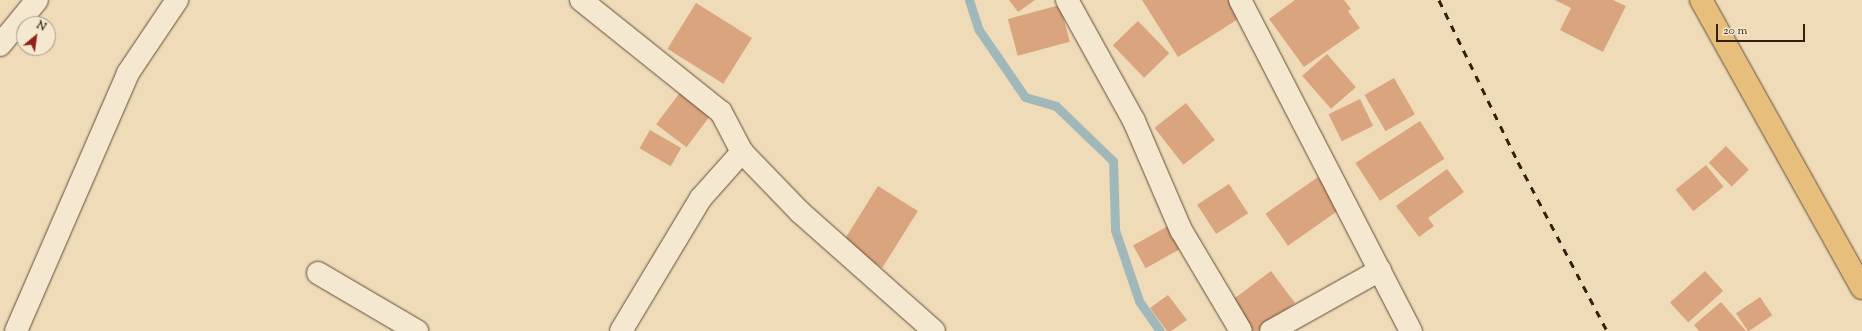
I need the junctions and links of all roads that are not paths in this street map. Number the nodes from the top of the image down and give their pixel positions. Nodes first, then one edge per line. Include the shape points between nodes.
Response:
1 (37, 0) edge
2 (177, 0) edge
3 (581, 0) edge
4 (1067, 0) edge
5 (1240, 0) edge
6 (1701, 0) edge
7 (0, 45) edge
8 (742, 152) junction
9 (1380, 270) junction
10 (318, 273) dead end
11 (1862, 288) edge
12 (624, 330) edge
13 (16, 331) edge
14 (417, 331) edge
15 (934, 331) edge
16 (1241, 331) edge
17 (1271, 331) edge
18 (1411, 331) edge

1 - 7 street
2 - 13 street via 128,73
3 - 8 street via 721,112
4 - 16 street via 1134,121 1181,230
5 - 9 street
6 - 11 highway
8 - 12 street via 701,198
8 - 15 street via 800,212
9 - 17 street
9 - 18 street
10 - 14 street

